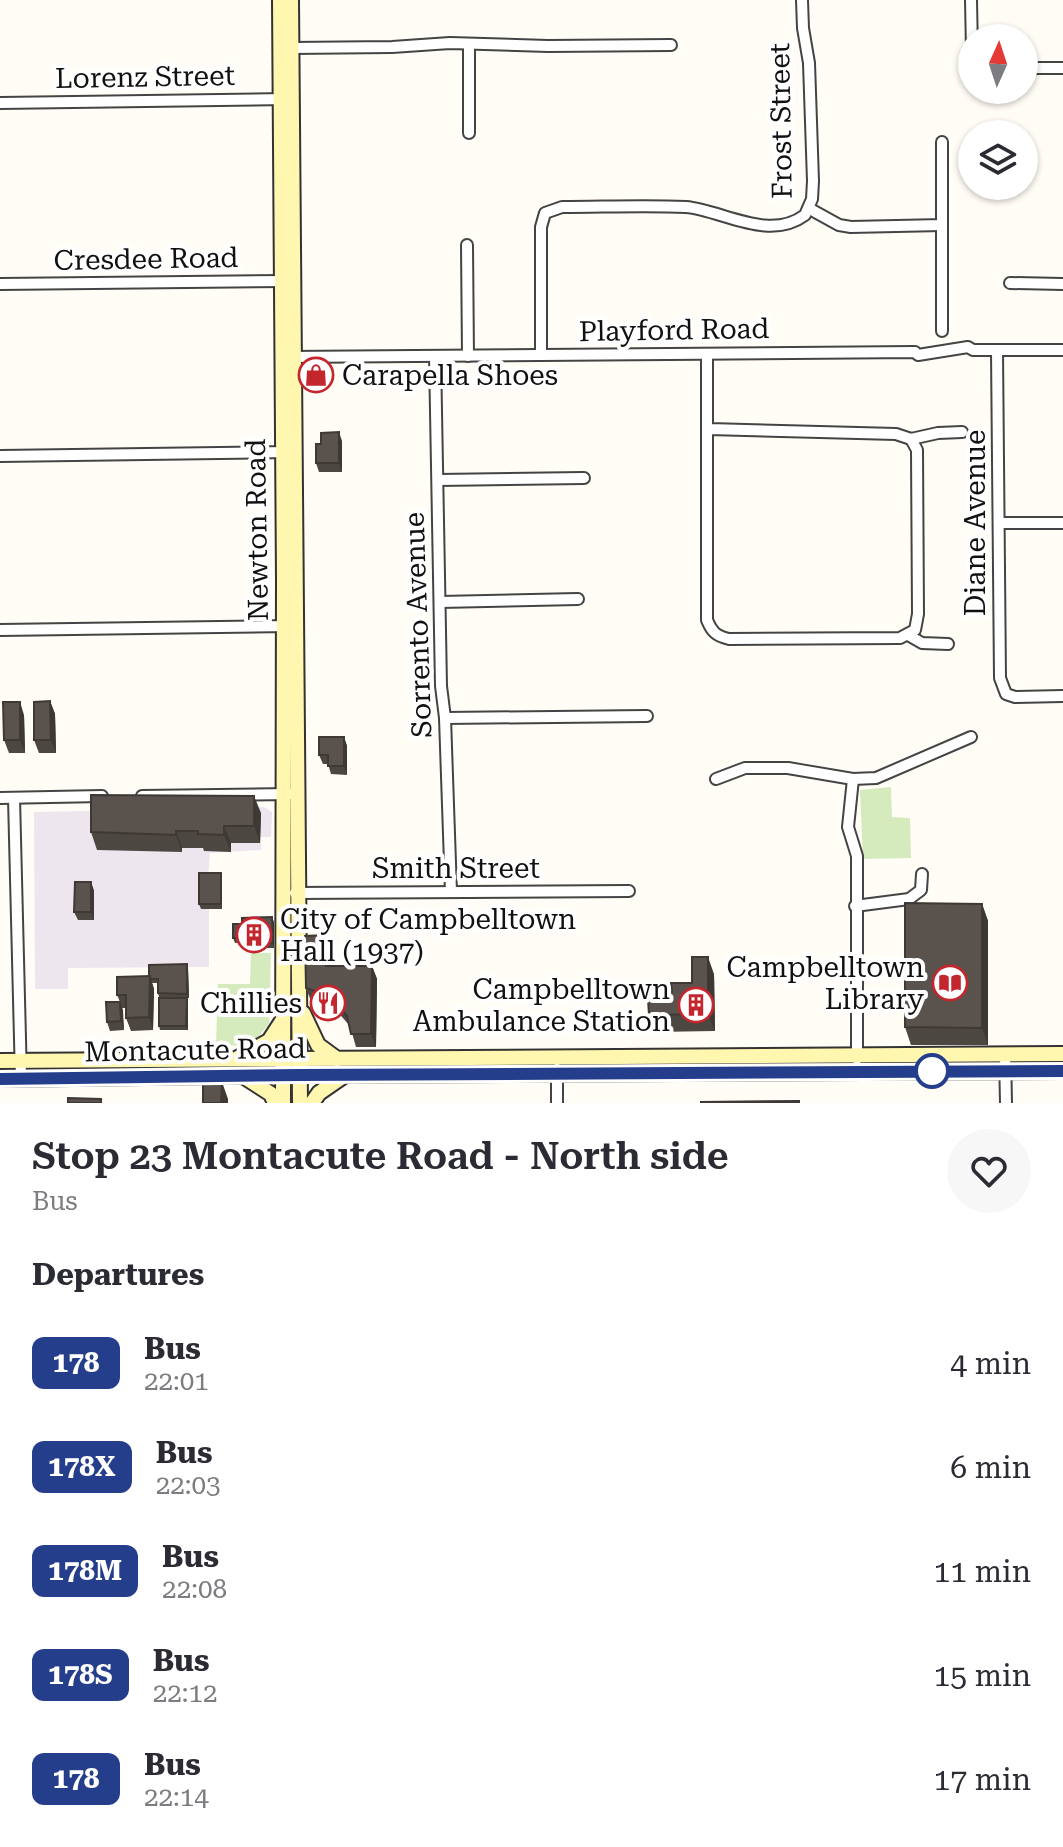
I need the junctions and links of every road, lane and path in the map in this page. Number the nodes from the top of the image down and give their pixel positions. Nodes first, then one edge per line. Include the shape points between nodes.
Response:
1 (280, 0) edge
2 (291, 0) edge
3 (802, 0) edge
4 (971, 0) edge
5 (971, 24) edge
6 (469, 44) junction
7 (671, 45) dead end
8 (291, 48) junction
9 (1038, 68) edge
10 (1063, 68) edge
11 (285, 99) junction
12 (0, 103) edge
13 (469, 133) dead end
14 (942, 142) dead end
15 (810, 209) junction
16 (942, 225) junction
17 (467, 245) dead end
18 (287, 281) junction
19 (1010, 283) dead end
20 (0, 284) edge
21 (1063, 284) edge
22 (942, 331) dead end
23 (1063, 350) edge
24 (997, 351) junction
25 (707, 354) junction
26 (541, 355) junction
27 (435, 356) junction
28 (468, 356) junction
29 (287, 357) junction
30 (709, 429) junction
31 (962, 432) dead end
32 (911, 439) junction
33 (287, 452) junction
34 (0, 456) edge
35 (584, 478) dead end
36 (438, 480) junction
37 (999, 523) junction
38 (1063, 523) edge
39 (578, 599) dead end
40 (440, 602) junction
41 (290, 626) junction
42 (0, 630) edge
43 (908, 635) junction
44 (948, 644) dead end
45 (1063, 696) edge
46 (647, 716) dead end
47 (445, 718) junction
48 (971, 737) dead end
49 (716, 779) dead end
50 (853, 779) junction
51 (290, 794) junction
52 (118, 796) edge
53 (134, 796) edge
54 (0, 798) edge
55 (14, 798) junction
56 (922, 874) dead end
57 (629, 891) dead end
58 (451, 892) junction
59 (291, 894) junction
60 (855, 906) junction
61 (300, 1005) junction
62 (284, 1018) junction
63 (1005, 1054) junction
64 (1063, 1054) edge
65 (557, 1058) junction
66 (284, 1059) junction
67 (338, 1059) junction
68 (234, 1060) junction
69 (0, 1061) edge
70 (20, 1061) junction
71 (857, 1064) junction
72 (300, 1067) junction
73 (1005, 1071) junction
74 (1063, 1071) edge
75 (557, 1074) junction
76 (242, 1075) junction
77 (283, 1075) junction
78 (345, 1075) junction
79 (0, 1079) edge
80 (21, 1079) junction
81 (275, 1103) edge
82 (283, 1103) edge
83 (300, 1103) edge
84 (312, 1103) edge
85 (557, 1103) edge
86 (1006, 1103) edge

1 - 11 main road, Newton Road
2 - 8 main road, Newton Road
3 - 15 street, Frost Street via 810,88
4 - 5 street
6 - 7 street
6 - 8 street
6 - 13 street
8 - 11 main road, Newton Road
9 - 10 street
11 - 12 street, Lorenz Street
11 - 18 main road, Newton Road
14 - 16 street
15 - 16 street via 851,227
15 - 26 street, Frost Street via 801,219 755,225 690,208 562,207 545,213
16 - 22 street
17 - 28 street
18 - 20 street, Cresdee Road
18 - 29 main road, Newton Road
19 - 21 street
23 - 24 street, Playford Road
24 - 25 street, Playford Road via 968,347 918,355
24 - 37 street, Diane Avenue
25 - 26 street, Playford Road
25 - 30 street
26 - 28 street, Playford Road
27 - 28 street, Playford Road
27 - 29 street, Playford Road
27 - 36 street, Sorrento Avenue
29 - 33 main road, Newton Road
30 - 32 street via 896,434
30 - 43 street via 707,620 717,636
31 - 32 street
32 - 43 street via 917,450 918,614 915,630
33 - 34 street
33 - 41 main road, Newton Road
35 - 36 street
36 - 40 street, Sorrento Avenue
37 - 38 street
37 - 45 street, Diane Avenue via 1000,678 1006,694 1015,697
39 - 40 street
40 - 47 street, Sorrento Avenue
41 - 42 street
41 - 51 main road, Newton Road
43 - 44 street via 922,643
46 - 47 street
47 - 58 street, Sorrento Avenue
48 - 50 street via 876,778
49 - 50 street via 745,768 788,768
50 - 60 street via 848,827 857,856
51 - 53 street
51 - 59 main road, Newton Road
52 - 55 street
54 - 55 street
55 - 70 street
56 - 60 street via 921,890 909,899
57 - 58 street, Smith Street
58 - 59 street, Smith Street
59 - 61 main road, Newton Road
59 - 62 main road, Newton Road
60 - 71 street
61 - 67 main road via 318,1045
61 - 72 main road, Newton Road
62 - 66 main road, Newton Road
62 - 68 main road via 269,1041
63 - 64 main road, Montacute Road
63 - 71 main road, Montacute Road
63 - 73 street
65 - 67 main road, Montacute Road
65 - 71 main road, Montacute Road
65 - 75 street
66 - 68 main road, Montacute Road
66 - 72 main road, Montacute Road
66 - 77 main road, Newton Road
67 - 72 main road, Montacute Road
68 - 70 main road, Montacute Road
69 - 70 main road, Montacute Road
70 - 80 street
71 - 73 main road, Montacute Road
71 - 75 main road, Montacute Road
72 - 77 main road, Montacute Road
72 - 78 main road, Montacute Road
72 - 83 main road, Newton Road
73 - 74 main road, Montacute Road
73 - 86 street
75 - 78 main road, Montacute Road
75 - 85 street
76 - 77 main road, Montacute Road
76 - 80 main road, Montacute Road
76 - 81 main road via 271,1094
77 - 82 main road, Newton Road
78 - 84 main road
79 - 80 main road, Montacute Road

